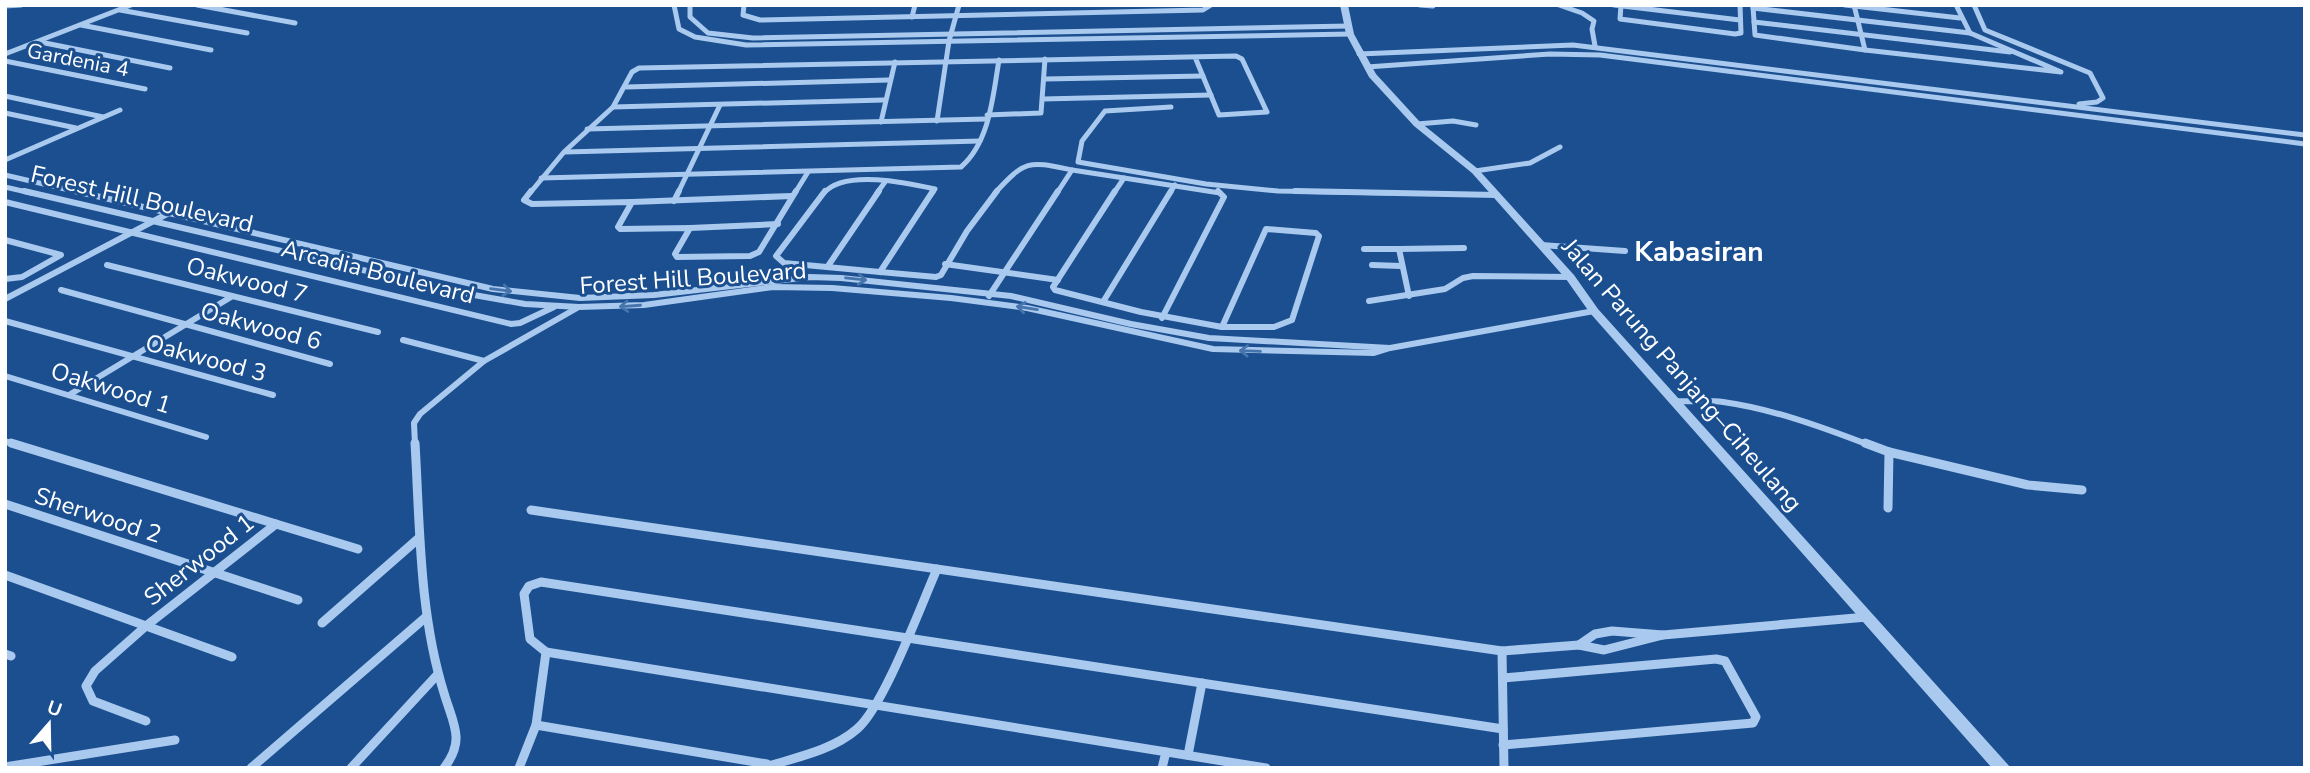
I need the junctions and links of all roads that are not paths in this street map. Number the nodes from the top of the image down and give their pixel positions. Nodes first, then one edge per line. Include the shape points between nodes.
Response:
1 (21, 5) edge
2 (131, 5) edge
3 (197, 5) edge
4 (674, 5) edge
5 (690, 5) edge
6 (744, 5) edge
7 (915, 5) edge
8 (959, 5) edge
9 (1009, 5) edge
10 (1210, 5) edge
11 (1343, 5) edge
12 (1420, 5) edge
13 (1559, 5) edge
14 (1614, 5) edge
15 (1728, 5) edge
16 (1845, 5) edge
17 (1956, 5) edge
18 (1974, 5) edge
19 (5, 6) edge
20 (1433, 6) edge
21 (1621, 6) edge
22 (1740, 6) edge
23 (1854, 6) edge
24 (1753, 7) edge
25 (120, 10) junction
26 (956, 15) junction
27 (1008, 16) junction
28 (912, 17) junction
29 (1960, 18) junction
30 (1740, 20) junction
31 (1858, 20) junction
32 (1754, 22) junction
33 (295, 23) dead end
34 (80, 25) junction
35 (1349, 30) junction
36 (247, 33) dead end
37 (951, 33) junction
38 (1970, 33) junction
39 (1861, 35) junction
40 (949, 41) junction
41 (37, 42) junction
42 (1595, 46) junction
43 (211, 50) dead end
44 (1865, 50) junction
45 (2020, 53) junction
46 (5, 54) edge
47 (1359, 54) junction
48 (1195, 57) junction
49 (1045, 59) junction
50 (999, 60) junction
51 (5, 61) edge
52 (947, 61) junction
53 (895, 62) junction
54 (1367, 67) junction
55 (170, 68) dead end
56 (1203, 76) junction
57 (1045, 79) junction
58 (889, 80) junction
59 (626, 87) junction
60 (145, 89) dead end
61 (1211, 95) junction
62 (5, 96) edge
63 (1043, 99) junction
64 (884, 100) junction
65 (720, 105) junction
66 (2068, 105) junction
67 (613, 107) junction
68 (1171, 107) dead end
69 (120, 110) dead end
70 (5, 113) edge
71 (103, 117) junction
72 (987, 117) junction
73 (937, 121) junction
74 (881, 122) junction
75 (1417, 124) junction
76 (1476, 125) dead end
77 (709, 126) junction
78 (77, 129) junction
79 (587, 129) junction
80 (2305, 135) edge
81 (980, 141) junction
82 (2305, 145) edge
83 (1560, 147) dead end
84 (698, 149) junction
85 (5, 151) edge
86 (564, 152) junction
87 (18, 155) junction
88 (5, 161) edge
89 (1072, 170) junction
90 (1475, 171) junction
91 (808, 172) junction
92 (5, 174) edge
93 (690, 174) junction
94 (541, 178) junction
95 (1124, 178) junction
96 (885, 182) junction
97 (1175, 184) junction
98 (5, 187) edge
99 (1497, 195) junction
100 (792, 196) junction
101 (674, 201) junction
102 (5, 202) edge
103 (632, 202) junction
104 (167, 214) junction
105 (153, 221) junction
106 (778, 224) junction
107 (690, 228) junction
108 (131, 232) junction
109 (5, 240) edge
110 (1541, 244) junction
111 (1464, 248) dead end
112 (1364, 249) dead end
113 (1399, 249) junction
114 (1625, 251) dead end
115 (945, 264) junction
116 (107, 265) dead end
117 (1373, 265) dead end
118 (828, 266) junction
119 (1401, 266) junction
120 (880, 272) junction
121 (1003, 272) junction
122 (1570, 277) junction
123 (5, 279) edge
124 (1058, 280) junction
125 (61, 290) dead end
126 (991, 293) junction
127 (231, 296) junction
128 (1409, 296) junction
129 (571, 298) junction
130 (5, 299) edge
131 (593, 299) junction
132 (1370, 301) dead end
133 (985, 302) junction
134 (1103, 302) junction
135 (556, 306) junction
136 (579, 307) junction
137 (1594, 311) junction
138 (1162, 318) junction
139 (5, 321) edge
140 (183, 325) junction
141 (1222, 327) junction
142 (378, 332) dead end
143 (403, 340) dead end
144 (1390, 348) junction
145 (129, 358) junction
146 (484, 361) junction
147 (330, 364) dead end
148 (5, 376) edge
149 (69, 395) junction
150 (273, 395) dead end
151 (1674, 401) junction
152 (206, 437) dead end
153 (5, 441) edge
154 (1889, 452) junction
155 (2082, 490) dead end
156 (5, 504) edge
157 (1888, 508) dead end
158 (531, 510) dead end
159 (276, 524) junction
160 (419, 538) junction
161 (358, 549) dead end
162 (937, 569) junction
163 (212, 573) junction
164 (5, 575) edge
165 (298, 600) dead end
166 (426, 617) junction
167 (1867, 617) junction
168 (322, 623) dead end
169 (146, 626) junction
170 (1663, 635) junction
171 (906, 637) junction
172 (1579, 645) junction
173 (1502, 651) junction
174 (546, 652) junction
175 (232, 657) dead end
176 (438, 674) junction
177 (1503, 678) junction
178 (1202, 683) junction
179 (876, 705) junction
180 (146, 721) dead end
181 (536, 725) junction
182 (1503, 729) junction
183 (175, 740) dead end
184 (1503, 745) junction
185 (1166, 751) junction
186 (1188, 755) junction
187 (765, 766) edge
188 (11, 767) edge
189 (251, 768) edge
190 (351, 768) edge
191 (444, 768) edge
192 (519, 768) edge
193 (1162, 768) edge
194 (1266, 768) edge
195 (1504, 768) edge
196 (2003, 768) edge

1 - 19 street
2 - 25 street
3 - 33 street
4 - 40 street via 679,29 716,42
5 - 37 street via 694,23 708,33 729,37
6 - 28 street via 743,15 760,20
7 - 28 street
8 - 26 street
9 - 27 street
10 - 27 street via 1203,10
11 - 35 street, Jalan Parung Panjang–Ciheulang
12 - 20 street
13 - 42 street via 1594,21
14 - 21 street
15 - 22 street
16 - 23 street
17 - 29 street
18 - 66 street via 1985,30 2090,73 2103,98
21 - 30 street
21 - 30 street via 1621,20 1721,32 1741,33
22 - 30 street
23 - 29 street
23 - 31 street
24 - 31 street
24 - 32 street
25 - 34 street
25 - 36 street
26 - 27 street
26 - 28 street
26 - 37 street
29 - 38 street
31 - 38 street
31 - 39 street
32 - 39 street
32 - 44 street via 1755,35 1760,37
34 - 41 street
34 - 43 street
35 - 37 street
35 - 40 street
35 - 47 street, Jalan Parung Panjang–Ciheulang
37 - 40 street
38 - 45 street
39 - 44 street
39 - 45 street
40 - 52 street
41 - 46 street
41 - 55 street
42 - 47 street
42 - 66 street
44 - 45 street via 2061,72
47 - 54 street, Jalan Parung Panjang–Ciheulang
48 - 49 street
48 - 56 street
48 - 61 street via 1241,57 1267,113 1222,116
49 - 50 street
49 - 57 street
50 - 52 street
50 - 72 street
51 - 60 street, Gardenia 4
52 - 53 street
52 - 73 street
53 - 58 street
53 - 59 street via 646,67 632,72
54 - 75 street, Jalan Parung Panjang–Ciheulang
54 - 82 street via 1550,54 1600,55
56 - 57 street
56 - 61 street
57 - 63 street
58 - 59 street
58 - 64 street
59 - 67 street
61 - 63 street
62 - 71 street
63 - 72 street via 1042,111 1037,114
64 - 65 street
64 - 74 street
65 - 67 street
65 - 77 street
66 - 80 street
67 - 79 street
68 - 99 street via 1105,111 1084,139 1077,154 1079,162 1278,191
69 - 71 street, Forest Hill Boulevard
70 - 78 street
71 - 78 street, Forest Hill Boulevard
72 - 73 street
72 - 81 street
73 - 74 street
74 - 77 street
75 - 76 street via 1454,121
75 - 90 street, Jalan Parung Panjang–Ciheulang
77 - 79 street
77 - 84 street
78 - 87 street, Forest Hill Boulevard
79 - 86 street
81 - 84 street
81 - 91 street via 969,162 954,169
83 - 90 street via 1526,165
84 - 86 street
84 - 93 street
85 - 87 street
86 - 94 street
87 - 88 street, Forest Hill Boulevard
88 - 92 street via 10,166
89 - 95 street
89 - 115 street via 1035,164 1023,167 979,210
89 - 121 street
90 - 99 street, Jalan Parung Panjang–Ciheulang
91 - 93 street
91 - 100 street
92 - 104 street, Forest Hill Boulevard
93 - 94 street
93 - 101 street
94 - 103 street via 526,202
95 - 97 street
95 - 124 street
96 - 118 street
96 - 118 street via 834,184 776,256 784,262
96 - 120 street via 935,189
97 - 134 street
97 - 138 street via 1218,191 1224,197
98 - 105 street, Forest Hill Boulevard
99 - 110 street, Jalan Parung Panjang–Ciheulang
100 - 101 street
100 - 106 street
101 - 103 street
102 - 108 street, Arcadia Boulevard
103 - 107 street via 620,229
104 - 105 street
104 -> 129 street, Forest Hill Boulevard via 493,289
105 - 108 street
105 - 135 street, Forest Hill Boulevard via 457,292
106 - 107 street
106 - 107 street via 755,255 677,257
108 - 130 street
108 - 135 street, Arcadia Boulevard via 510,324
109 - 123 street via 61,255 22,277
110 - 114 street
110 - 122 street, Jalan Parung Panjang–Ciheulang
111 - 113 street
112 - 113 street
113 - 119 street
115 - 120 street via 936,277
115 - 121 street
116 - 127 street, Oakwood 7
117 - 119 street
118 - 120 street
119 - 128 street
121 - 124 street
121 - 126 street
122 - 128 street via 1473,276 1445,289
122 - 137 street, Jalan Parung Panjang–Ciheulang
124 - 134 street via 1055,290
125 - 140 street, Oakwood 6
131 -> 126 street, Forest Hill Boulevard via 810,277
126 - 133 street
126 - 144 street, Forest Hill Boulevard via 1209,338
127 - 140 street
127 - 142 street, Oakwood 7
128 - 132 street
129 - 131 street, Forest Hill Boulevard
129 - 135 street, Arcadia Boulevard
131 - 136 street
133 -> 136 street, Forest Hill Boulevard via 795,287 644,305
144 -> 133 street, Forest Hill Boulevard via 1374,353 1213,349 1053,312
134 - 138 street
135 - 136 street, Forest Hill Boulevard
136 - 146 street
137 - 144 street
137 - 151 street, Jalan Parung Panjang–Ciheulang
138 - 141 street
139 - 145 street, Oakwood 3
140 - 145 street
140 - 147 street, Oakwood 6
141 - 141 street via 1266,229 1319,236 1292,320 1281,328
143 - 146 street
145 - 149 street
145 - 150 street, Oakwood 3
146 - 160 street via 414,423
148 - 149 street, Oakwood 1
149 - 152 street, Oakwood 1
151 - 154 street via 1740,406 1834,431
151 - 167 street, Jalan Parung Panjang–Ciheulang
153 - 159 street, Sherwood 1
154 - 155 street via 2028,485
154 - 157 street
156 - 163 street, Sherwood 2
158 - 162 street
159 - 161 street
159 - 163 street, Sherwood 1
160 - 166 street
160 - 168 street
162 - 171 street
162 - 173 street
163 - 165 street, Sherwood 2
163 - 169 street, Sherwood 1
164 - 169 street
166 - 176 street
166 - 189 street
167 - 170 street
167 - 196 street, Jalan Parung Panjang–Ciheulang
169 - 175 street
169 - 180 street, Sherwood 1 via 95,671 86,685 93,701
170 - 172 street via 1604,650
170 - 172 street via 1612,631 1595,634
171 - 174 street via 541,582 529,586 524,594 530,639
171 - 178 street
171 - 179 street
172 - 173 street
173 - 177 street
174 - 179 street
174 - 181 street
176 - 190 street
176 - 191 street via 458,739 455,754
177 - 182 street
177 - 184 street via 1716,659 1725,661 1756,717 1753,723
178 - 182 street
178 - 186 street
179 - 185 street
179 - 187 street via 858,729 832,745
181 - 187 street
181 - 192 street
182 - 184 street
183 - 188 street
184 - 195 street
185 - 186 street
185 - 193 street
186 - 194 street

